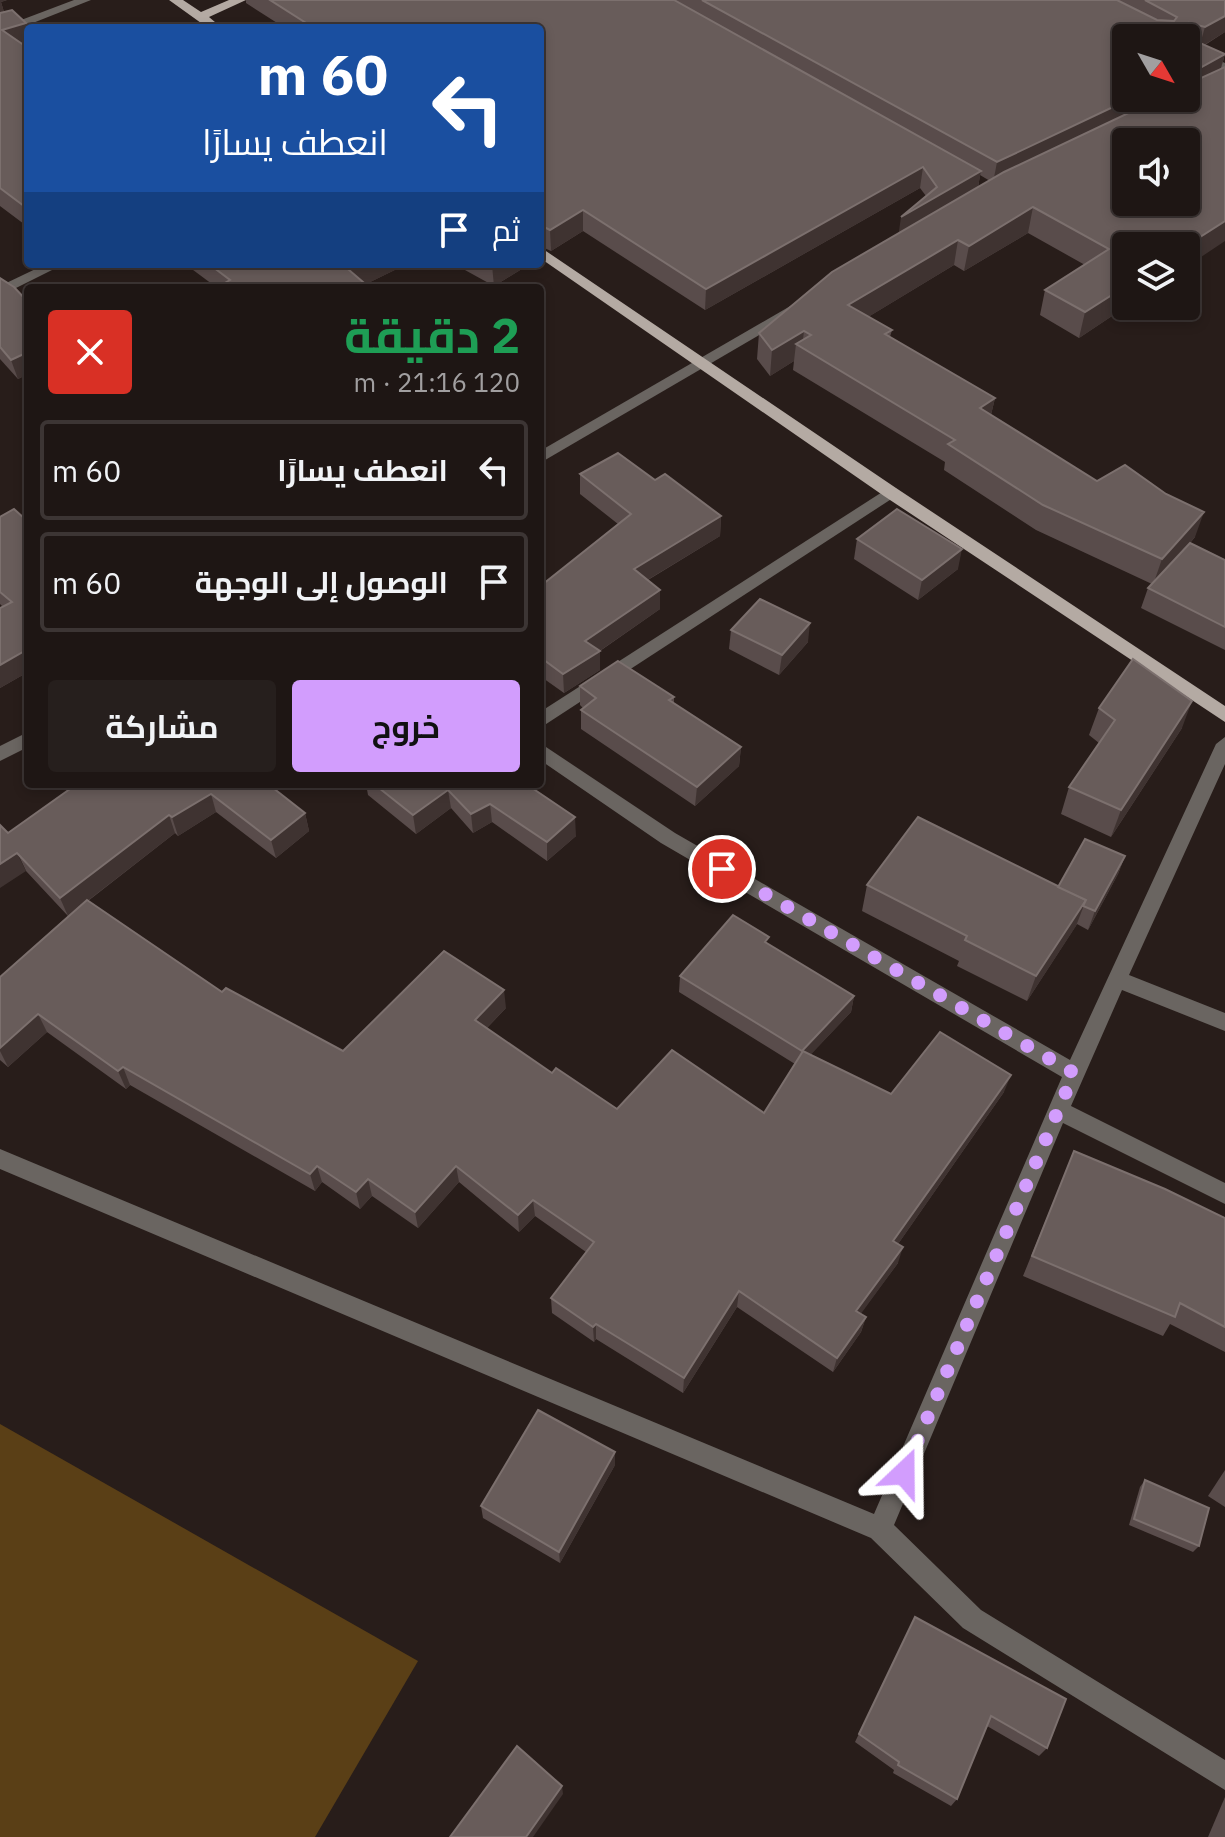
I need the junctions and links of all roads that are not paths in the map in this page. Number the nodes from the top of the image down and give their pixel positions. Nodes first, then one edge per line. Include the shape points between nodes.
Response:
1 (85, 0) edge
2 (175, 0) edge
3 (240, 0) edge
4 (199, 17) junction
5 (210, 24) edge
6 (0, 32) edge
7 (1200, 56) edge
8 (1225, 68) edge
9 (544, 254) edge
10 (49, 268) edge
11 (7, 289) edge
12 (808, 301) edge
13 (702, 362) junction
14 (544, 456) edge
15 (890, 492) junction
16 (1225, 715) edge
17 (544, 718) edge
18 (24, 741) edge
19 (1225, 744) edge
20 (544, 753) edge
21 (0, 754) edge
22 (1117, 979) junction
23 (1225, 1022) edge
24 (1074, 1073) junction
25 (1058, 1110) junction
26 (0, 1159) edge
27 (1225, 1194) edge
28 (880, 1529) junction
29 (1225, 1776) edge

1 - 6 street
2 - 4 main road
3 - 4 main road
4 - 5 main road
7 - 8 street
9 - 13 main road
10 - 11 street
12 - 13 street
13 - 14 street
13 - 15 main road
15 - 16 main road
15 - 17 street
18 - 21 street
19 - 22 street
20 - 24 street via 668,838
22 - 23 street
22 - 24 street
24 - 25 street
25 - 27 street
25 - 28 street
26 - 28 street
28 - 29 street via 972,1619

